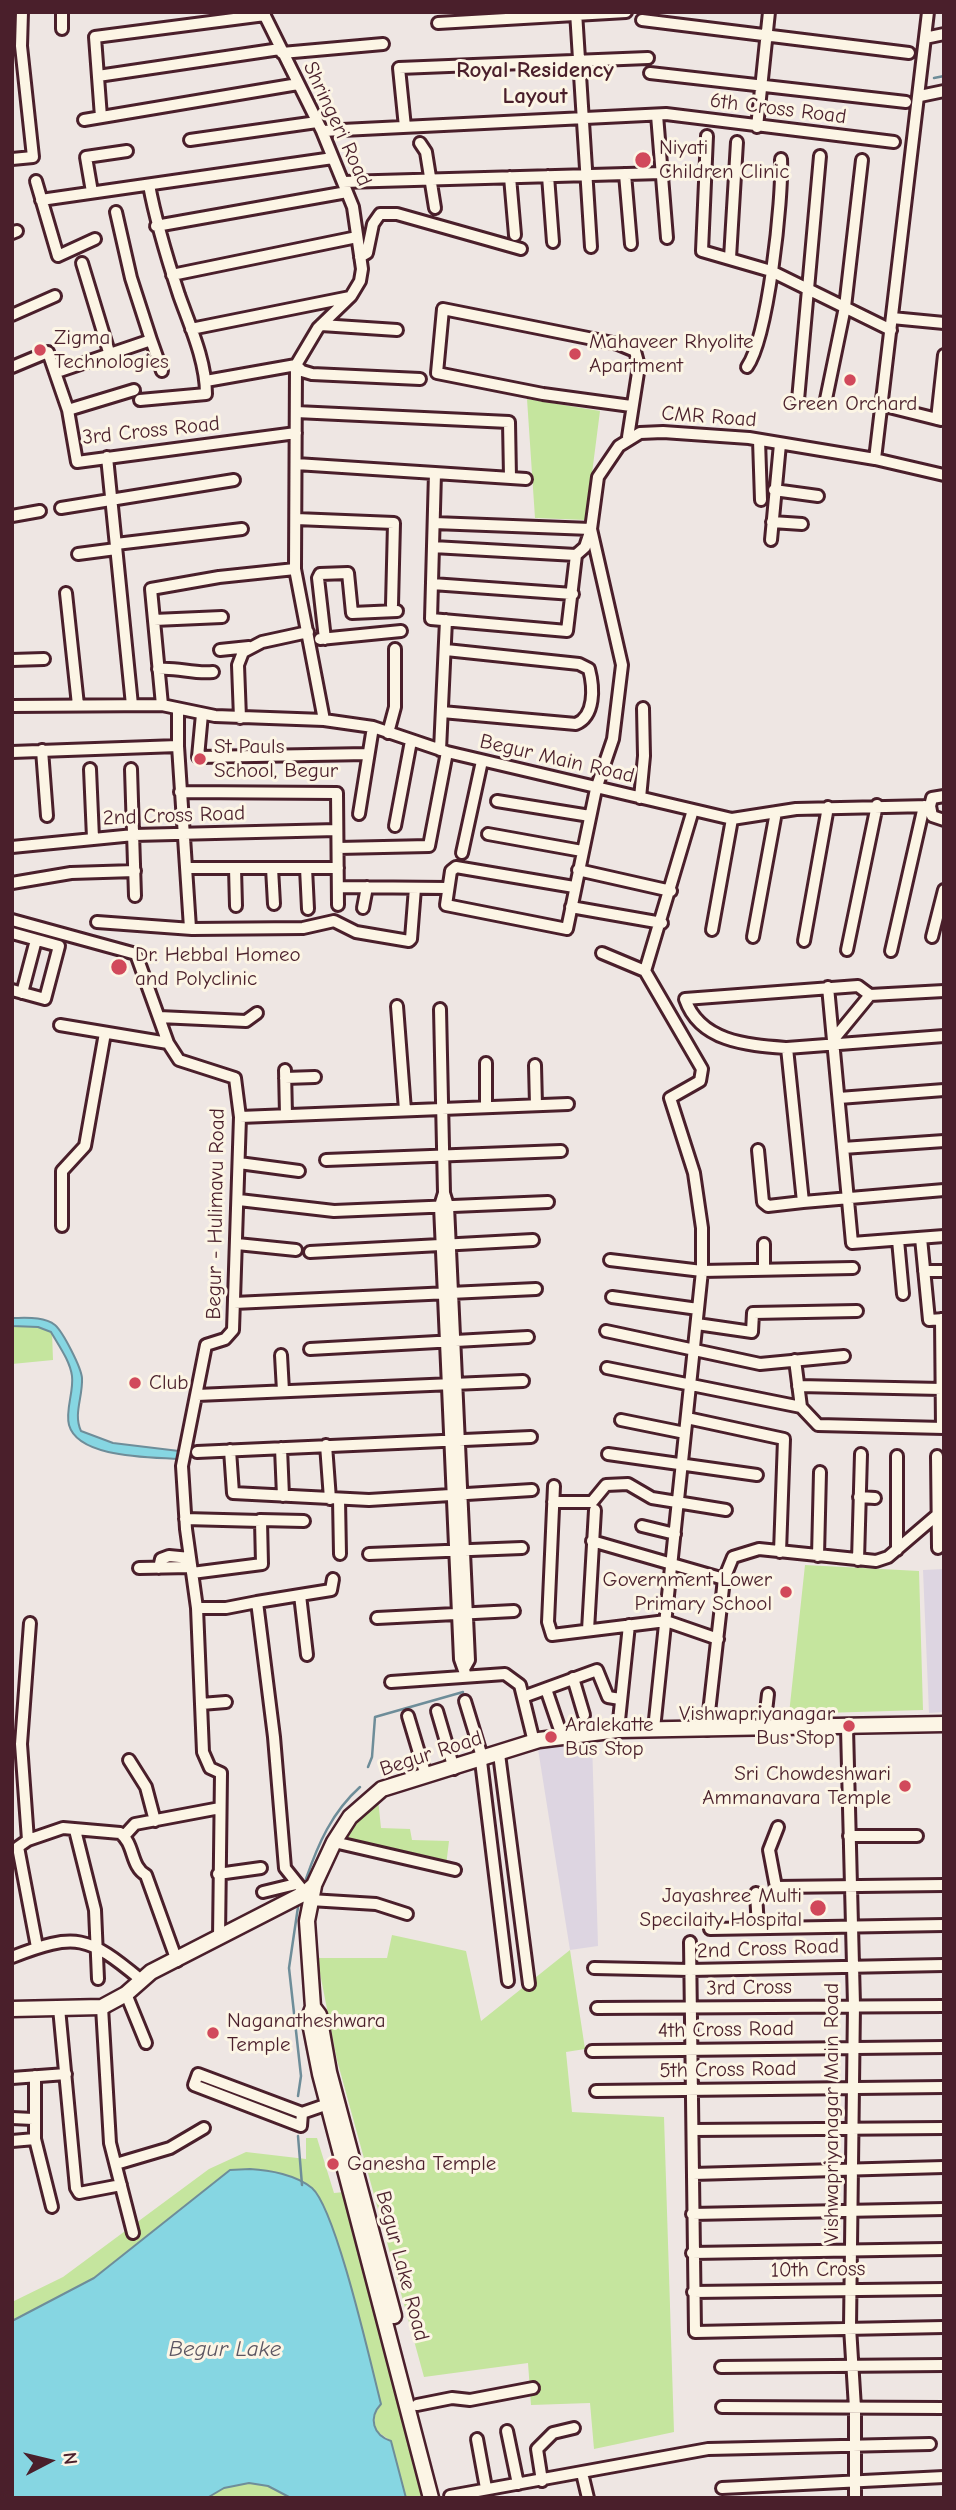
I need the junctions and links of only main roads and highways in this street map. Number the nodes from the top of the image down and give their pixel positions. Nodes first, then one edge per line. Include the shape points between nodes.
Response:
1 (944, 1724) edge
2 (306, 1890) junction
3 (313, 2007) junction
4 (12, 2009) edge
5 (339, 2126) junction
6 (376, 2268) junction
7 (446, 2497) edge
8 (431, 2498) edge

1 - 2 main road, Begur Road via 618,1730 534,1742 382,1789 351,1817
2 - 3 main road
2 - 4 main road via 140,1979 126,1994 102,2007
3 - 5 main road, Begur Lake Road via 319,2015
3 - 5 main road, Begur Lake Road via 309,2018 328,2104
5 - 6 main road, Begur Lake Road
6 - 7 main road, Begur Lake Road
6 - 8 main road, Begur Lake Road

